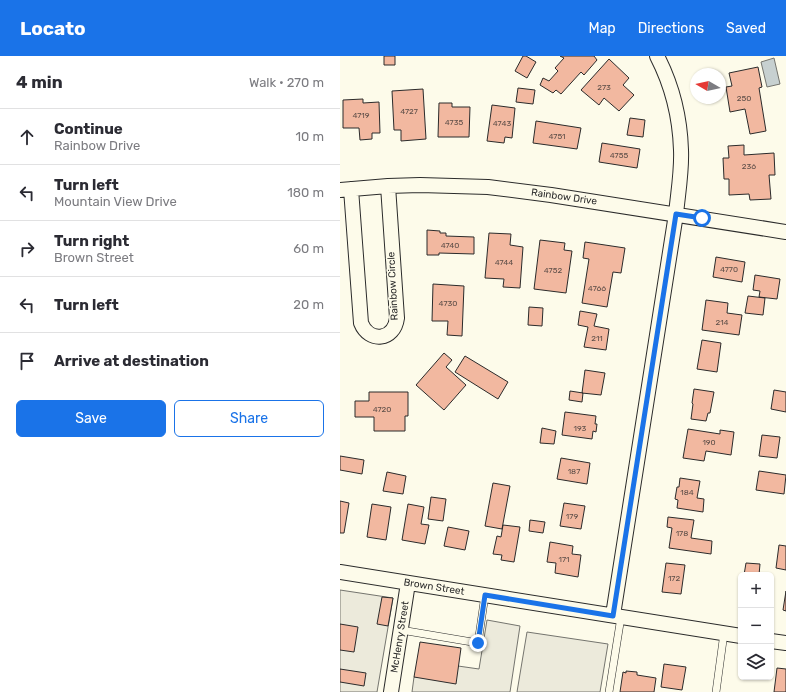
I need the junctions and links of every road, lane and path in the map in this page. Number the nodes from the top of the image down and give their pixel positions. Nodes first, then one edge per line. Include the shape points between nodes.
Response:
1 (657, 56) edge
2 (388, 186) junction
3 (346, 189) edge
4 (676, 214) junction
5 (786, 232) edge
6 (340, 572) edge
7 (408, 583) junction
8 (485, 595) junction
9 (617, 616) junction
10 (401, 630) junction
11 (724, 633) junction
12 (738, 635) edge
13 (774, 641) edge
14 (786, 643) edge
15 (391, 692) edge
16 (609, 692) edge
17 (716, 692) edge

1 - 4 street via 668,80 680,127 680,175
2 - 3 street, Rainbow Drive
2 - 3 street, Rainbow Circle via 396,323 390,332 381,337 370,335 361,323
2 - 4 street, Rainbow Drive via 488,187
4 - 5 street, Rainbow Drive
4 - 9 street
6 - 7 street, Brown Street
7 - 8 street, Brown Street
7 - 10 street, McHenry Street
8 - 9 street, Brown Street
8 - 10 lane via 478,643
9 - 11 street, Brown Street
9 - 16 lane
10 - 15 street, McHenry Street
11 - 12 street, Brown Street
11 - 17 lane
13 - 14 street

